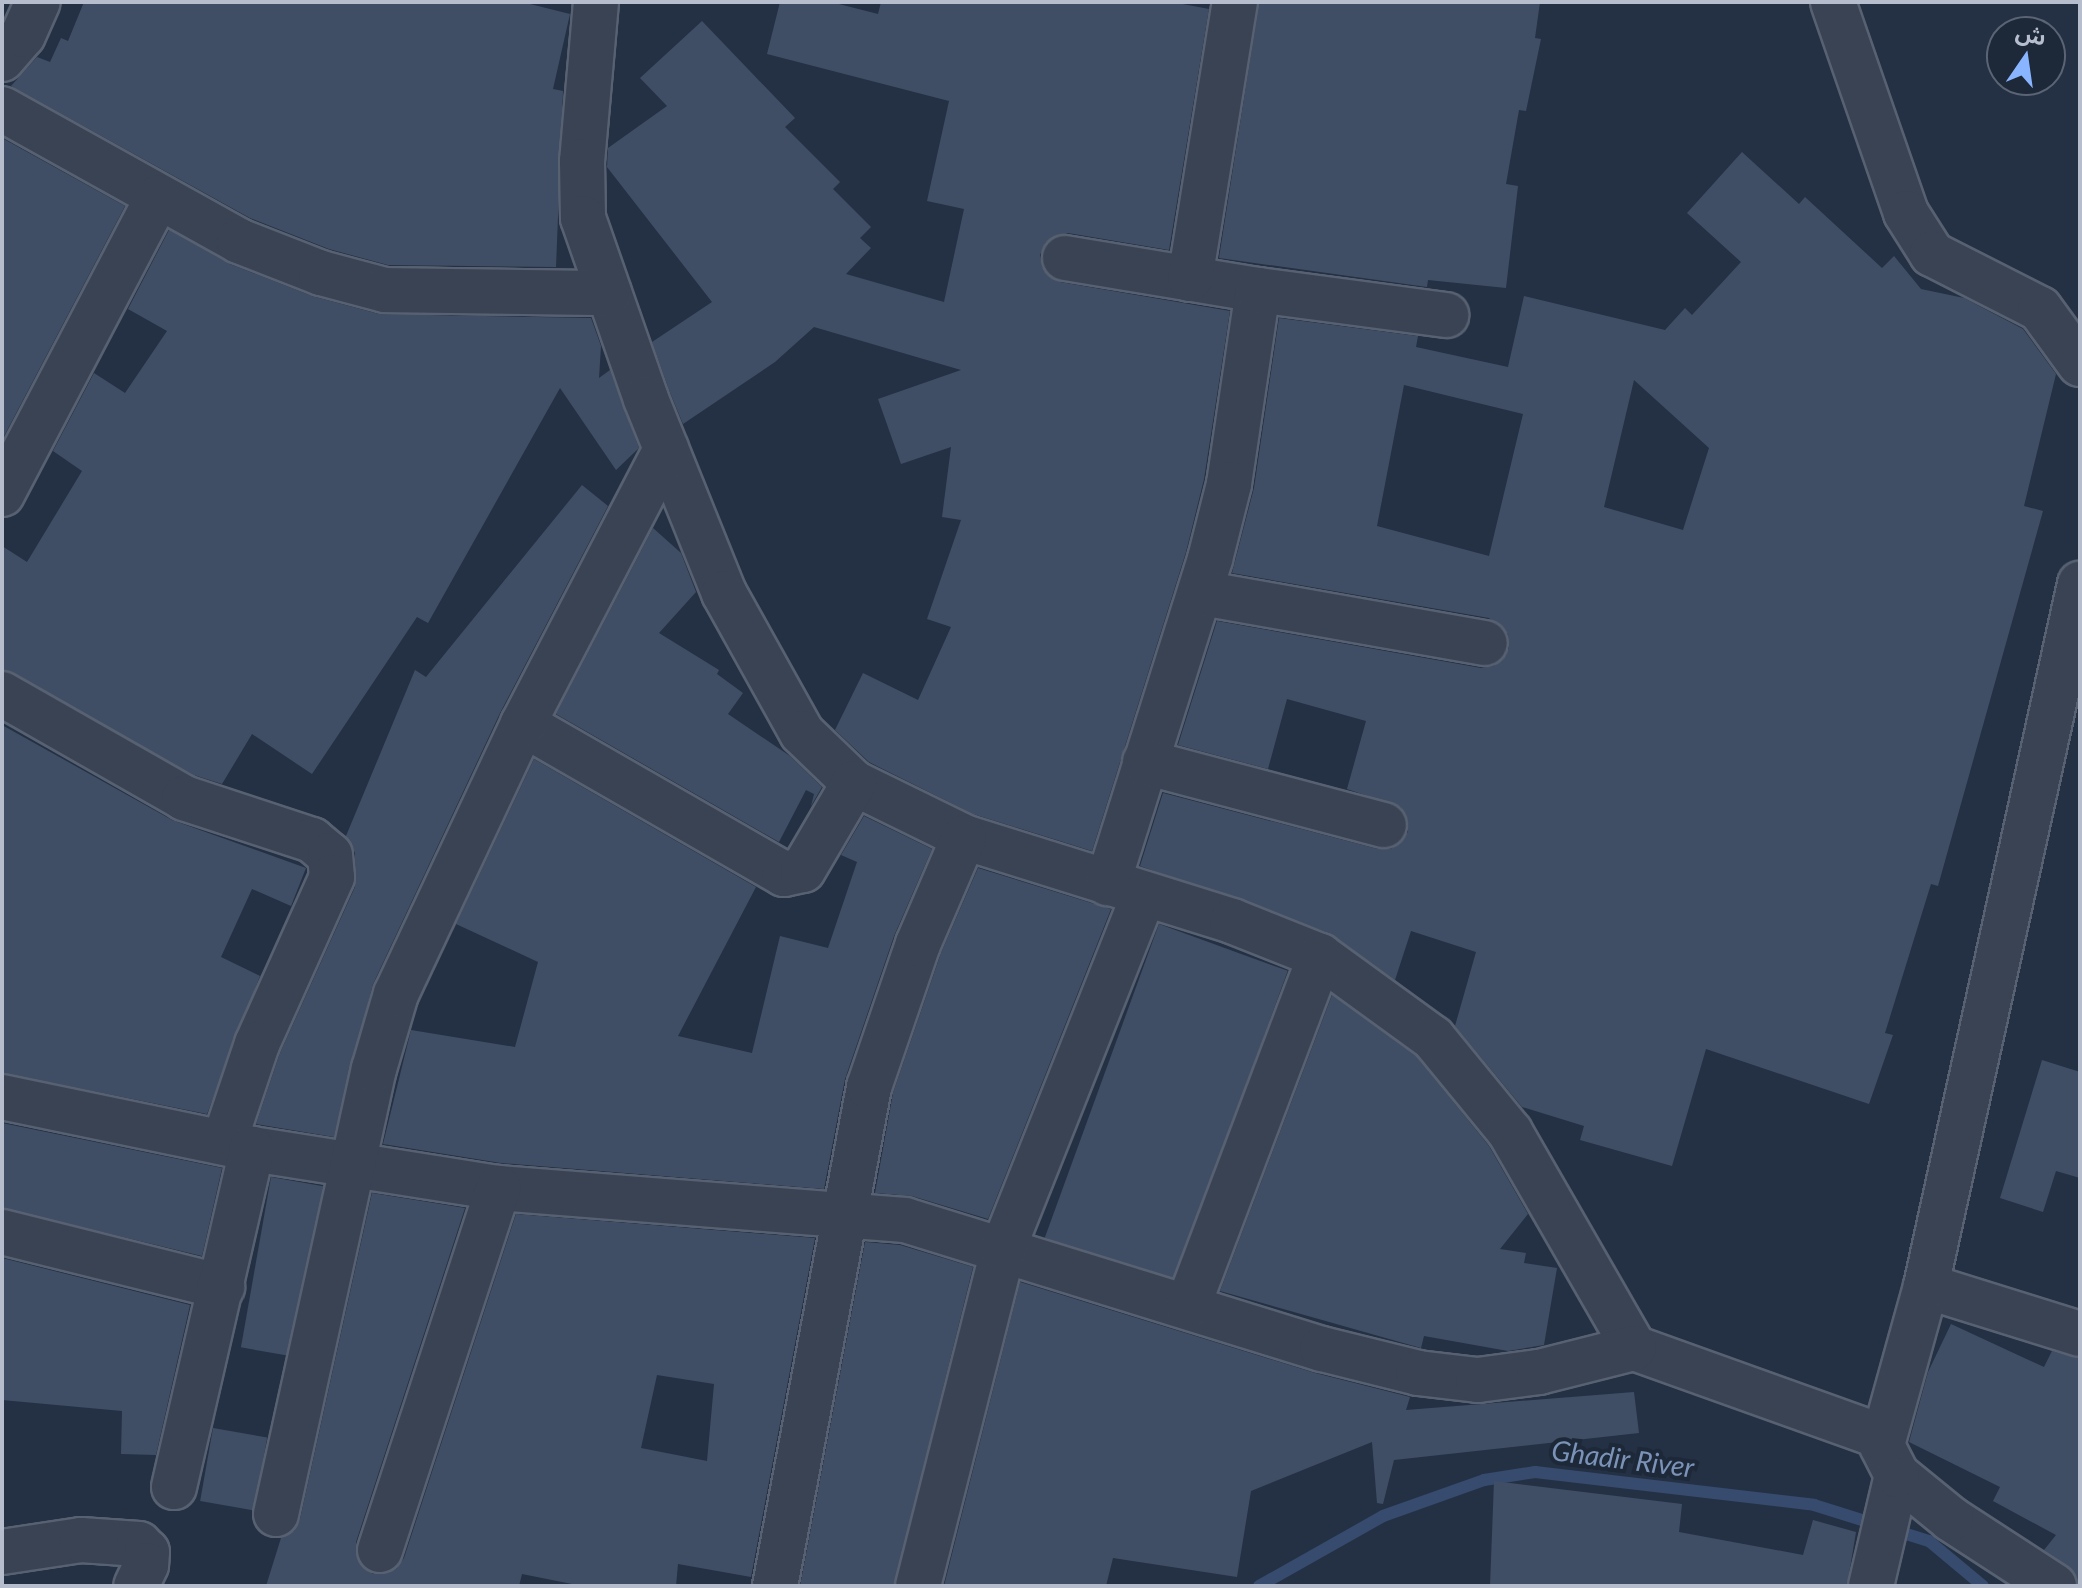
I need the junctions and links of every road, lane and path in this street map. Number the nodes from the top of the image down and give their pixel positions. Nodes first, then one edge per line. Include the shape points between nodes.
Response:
1 (38, 2) edge
2 (1235, 2) edge
3 (1833, 2) edge
4 (582, 5) edge
5 (2, 59) edge
6 (2, 109) edge
7 (158, 197) junction
8 (1065, 258) dead end
9 (1190, 279) junction
10 (1258, 290) junction
11 (609, 293) junction
12 (1446, 315) dead end
13 (2080, 364) edge
14 (666, 449) junction
15 (2, 494) edge
16 (2080, 584) edge
17 (1201, 593) junction
18 (1485, 643) dead end
19 (2, 694) edge
20 (523, 724) junction
21 (1145, 762) junction
22 (854, 783) junction
23 (1384, 825) dead end
24 (964, 837) junction
25 (1126, 888) junction
26 (1320, 956) junction
27 (2, 1097) edge
28 (238, 1145) junction
29 (352, 1164) junction
30 (498, 1188) junction
31 (843, 1212) junction
32 (2, 1232) edge
33 (1003, 1249) junction
34 (1926, 1286) junction
35 (222, 1287) junction
36 (1188, 1306) junction
37 (2080, 1334) edge
38 (1634, 1348) junction
39 (1891, 1468) junction
40 (174, 1487) dead end
41 (276, 1514) dead end
42 (380, 1550) dead end
43 (2, 1552) edge
44 (136, 1586) edge
45 (775, 1586) edge
46 (918, 1586) edge
47 (1871, 1586) edge
48 (2054, 1586) edge

1 - 5 street via 23,35
2 - 9 street
3 - 13 street via 1906,213 1932,254 2040,309
4 - 11 street via 583,218
6 - 7 street
7 - 11 street via 239,241 321,273 385,290
7 - 15 street
8 - 9 street
9 - 10 street
10 - 12 street
10 - 17 street via 1229,484
11 - 14 street
14 - 20 street
14 - 22 street via 724,593 802,733
16 - 34 street
17 - 18 street
17 - 21 street
19 - 28 street via 184,798 312,840 330,855 332,877 257,1044
20 - 22 street via 784,874 803,870
20 - 29 street via 396,994
21 - 23 street
21 - 25 street
22 - 24 street
24 - 25 street
24 - 31 street via 918,944 869,1087
25 - 26 street
25 - 33 street
26 - 36 street
26 - 38 street via 1433,1038 1510,1132
27 - 28 street
28 - 29 street
28 - 35 street
29 - 30 street
29 - 41 street
30 - 31 street
30 - 42 street
31 - 33 street via 905,1220
31 - 45 street
32 - 35 street
33 - 36 street
33 - 46 street
34 - 37 street
34 - 39 street
35 - 40 street
36 - 38 street via 1368,1363 1478,1380 1539,1372
38 - 39 street
39 - 47 street
39 - 48 street via 1951,1519
43 - 44 street via 81,1540 139,1544 147,1552

